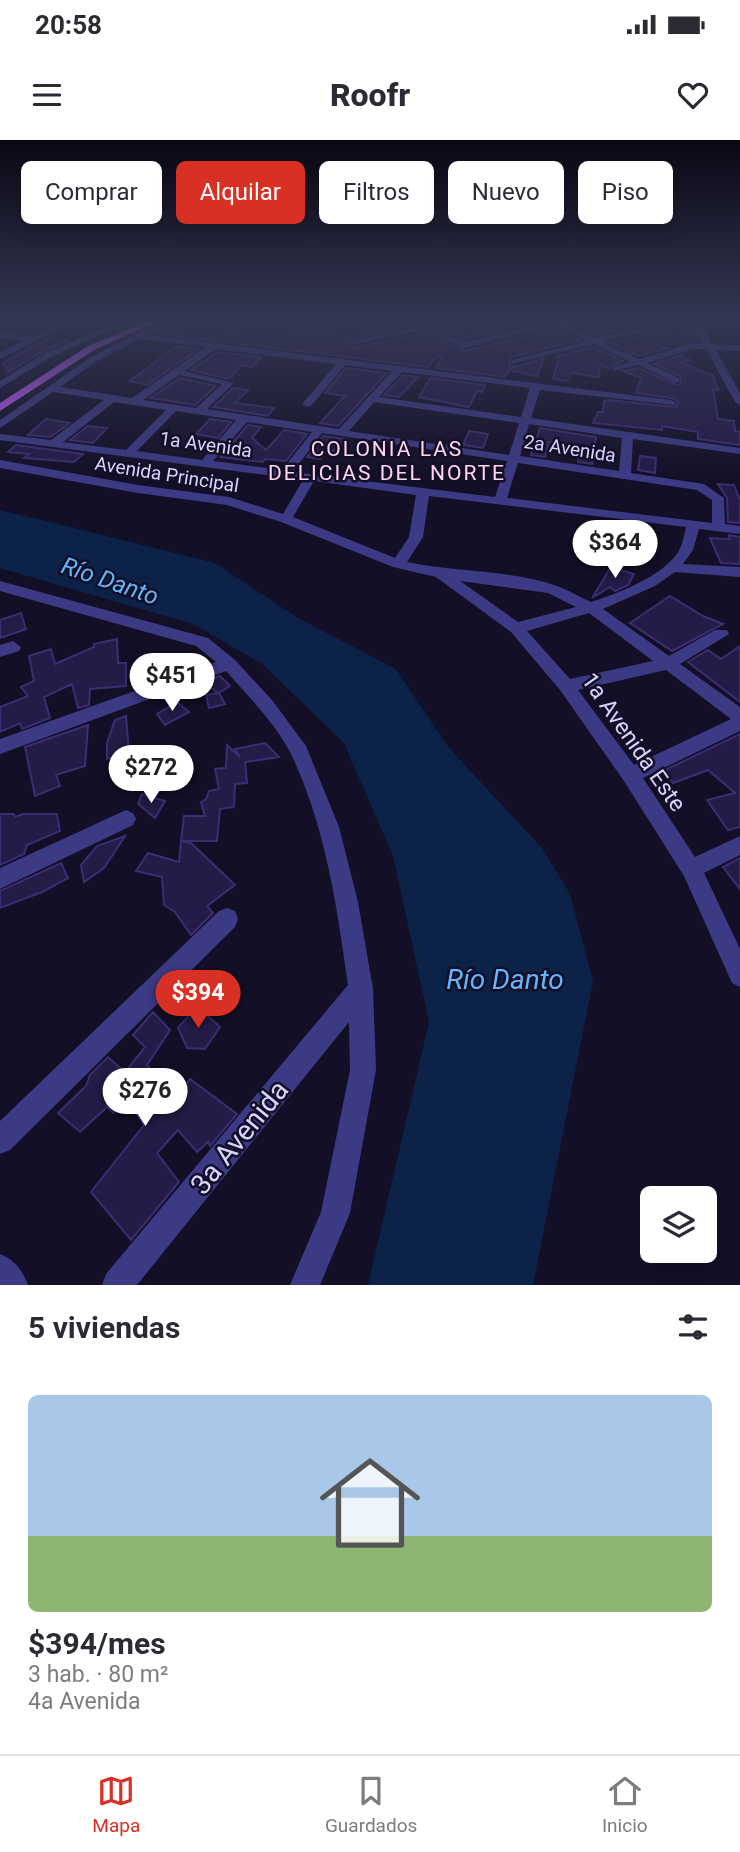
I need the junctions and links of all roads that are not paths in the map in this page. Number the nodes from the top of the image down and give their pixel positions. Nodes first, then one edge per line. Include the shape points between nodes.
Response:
1 (54, 372) edge
2 (74, 372) edge
3 (178, 372) edge
4 (180, 372) edge
5 (333, 372) edge
6 (396, 372) edge
7 (427, 372) edge
8 (660, 372) edge
9 (723, 372) edge
10 (20, 373) edge
11 (676, 380) dead end
12 (0, 385) edge
13 (536, 386) junction
14 (50, 389) junction
15 (113, 398) junction
16 (737, 398) edge
17 (372, 399) junction
18 (135, 401) junction
19 (671, 403) dead end
20 (307, 404) dead end
21 (174, 407) junction
22 (0, 408) edge
23 (199, 411) junction
24 (245, 418) junction
25 (525, 421) junction
26 (0, 425) edge
27 (320, 428) junction
28 (342, 432) junction
29 (628, 433) junction
30 (0, 437) edge
31 (54, 443) junction
32 (740, 451) edge
33 (129, 453) junction
34 (514, 457) junction
35 (205, 463) junction
36 (0, 464) edge
37 (285, 474) junction
38 (625, 475) junction
39 (311, 477) junction
40 (423, 492) junction
41 (500, 502) junction
42 (286, 519) junction
43 (693, 526) junction
44 (719, 529) junction
45 (740, 530) edge
46 (398, 564) junction
47 (670, 567) junction
48 (740, 572) edge
49 (441, 574) junction
50 (0, 586) edge
51 (593, 609) junction
52 (516, 628) junction
53 (721, 634) dead end
54 (229, 664) junction
55 (667, 664) junction
56 (566, 686) junction
57 (740, 716) edge
58 (740, 723) edge
59 (0, 747) edge
60 (631, 775) junction
61 (126, 819) dead end
62 (740, 845) edge
63 (691, 869) junction
64 (0, 879) edge
65 (228, 919) dead end
66 (740, 975) edge
67 (361, 989) junction
68 (0, 1140) edge
69 (0, 1269) edge
70 (13, 1285) edge
71 (117, 1285) edge
72 (305, 1285) edge

1 - 22 main road
2 - 14 street
3 - 18 street
4 - 23 street via 230,384
5 - 20 street
6 - 17 street
7 - 13 street
8 - 11 street
9 - 16 street
10 - 12 street
13 - 19 street
13 - 25 street
14 - 15 street, 2a Avenida
14 - 26 street
15 - 18 street, 2a Avenida
15 - 31 street
17 - 25 street
17 - 28 street
18 - 21 street, 2a Avenida
21 - 23 street, 2a Avenida
21 - 33 street
23 - 24 street, 2a Avenida
24 - 27 street, 2a Avenida
24 - 35 street
25 - 29 street
25 - 34 street
27 - 28 street, 2a Avenida
27 - 37 street
28 - 34 street, 2a Avenida
29 - 32 street
29 - 38 street
30 - 31 street, 1a Avenida
31 - 33 street, 1a Avenida
33 - 35 street, 1a Avenida
34 - 38 street, 2a Avenida
34 - 41 street
35 - 37 street, 1a Avenida
36 - 42 street, Avenida Principal via 229,501
37 - 39 street, 1a Avenida
38 - 44 street, 2a Avenida via 709,490 718,498
39 - 40 street, 1a Avenida
39 - 42 street
40 - 41 street, 1a Avenida
40 - 46 street via 416,537
41 - 43 street, 1a Avenida
42 - 46 street, Avenida Principal
43 - 44 street, 1a Avenida
43 - 47 street via 682,556
44 - 45 street, 1a Avenida
46 - 49 street, Avenida Principal
47 - 48 street
47 - 51 street
49 - 51 street, Avenida Principal via 552,589
49 - 52 street, 1a Avenida Este
50 - 54 street via 202,642
51 - 52 street
51 - 55 street, Avenida Principal
52 - 56 street, 1a Avenida Este
53 - 55 street
54 - 59 street
54 - 67 street via 299,751 329,827
55 - 56 street
55 - 57 street, Avenida Principal
56 - 60 street, 1a Avenida Este
58 - 60 street
60 - 63 street, 1a Avenida Este
61 - 64 street
62 - 63 street
63 - 66 street, 1a Avenida Este
65 - 68 street
67 - 71 street, 3a Avenida
67 - 72 street via 363,1070 335,1213
69 - 70 street

